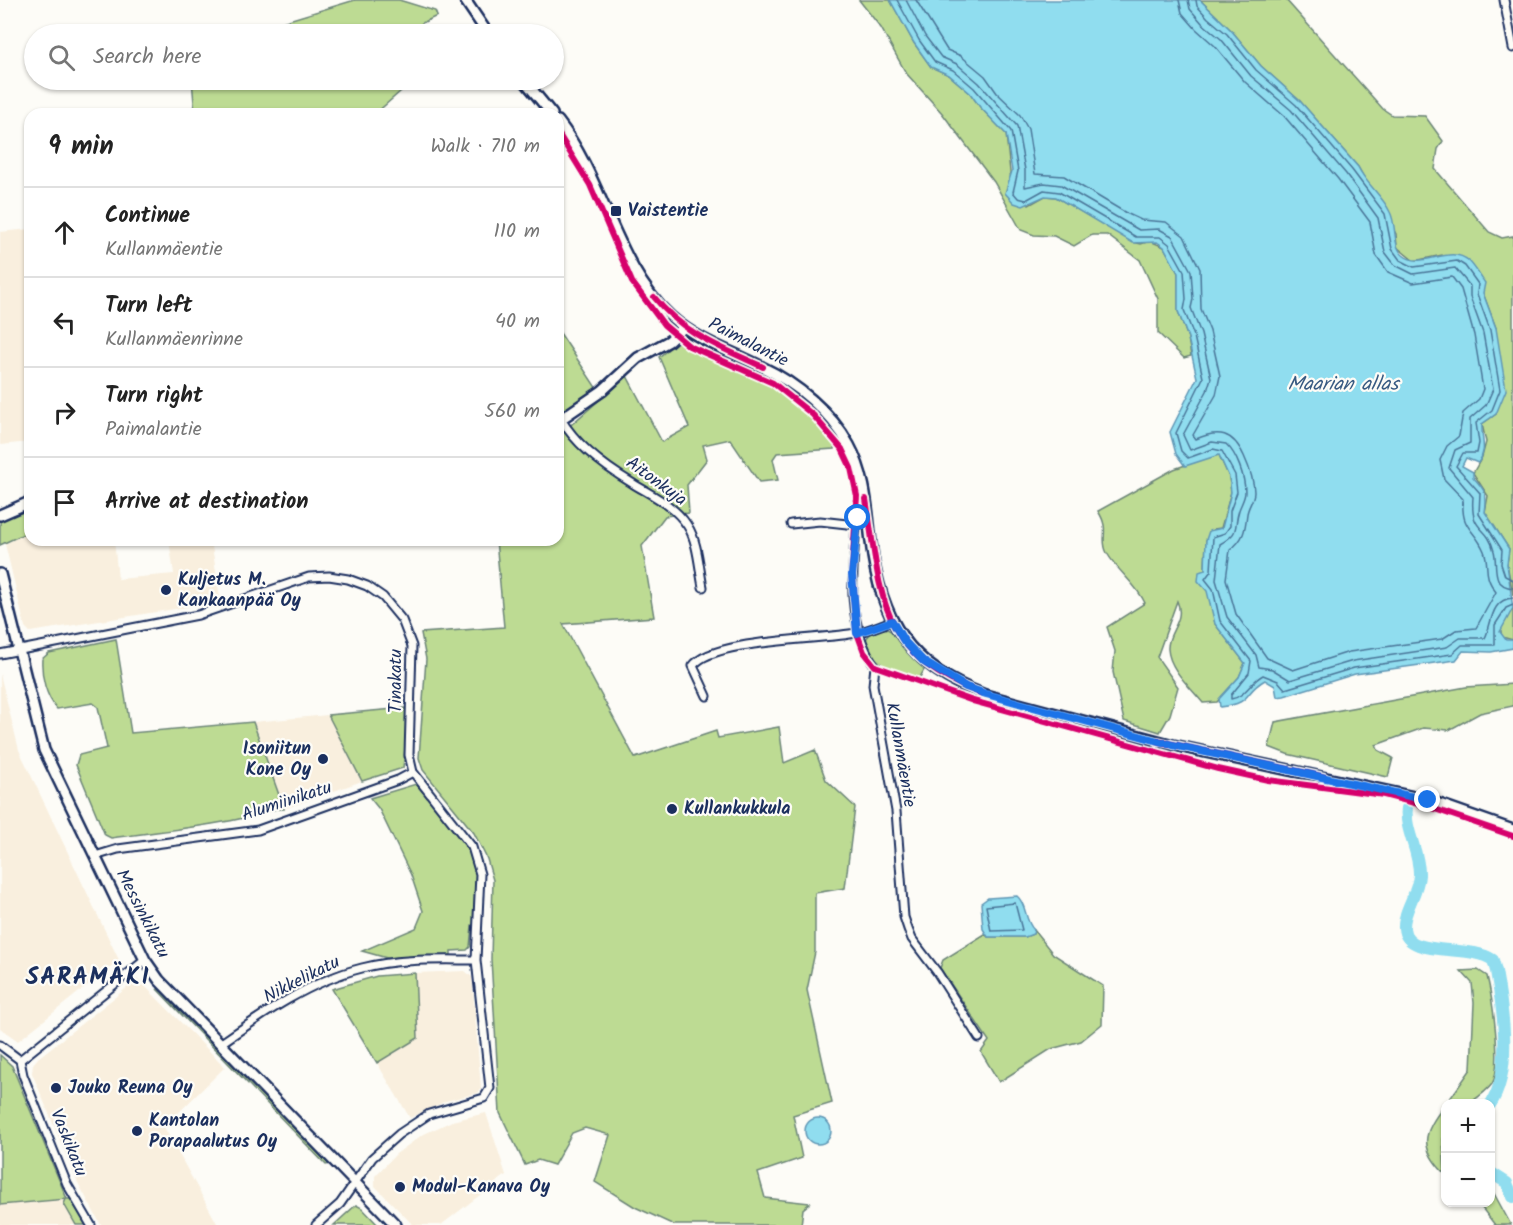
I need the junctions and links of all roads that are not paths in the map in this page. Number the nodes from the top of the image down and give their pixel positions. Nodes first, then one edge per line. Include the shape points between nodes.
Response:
1 (465, 0) edge
2 (1504, 0) edge
3 (481, 24) edge
4 (1513, 48) edge
5 (532, 90) edge
6 (547, 108) edge
7 (564, 130) edge
8 (684, 327) junction
9 (564, 417) edge
10 (564, 427) edge
11 (24, 505) edge
12 (0, 515) edge
13 (791, 524) dead end
14 (0, 574) edge
15 (703, 587) dead end
16 (892, 621) junction
17 (857, 633) junction
18 (18, 648) junction
19 (0, 654) edge
20 (707, 696) dead end
21 (413, 772) junction
22 (1513, 830) edge
23 (95, 856) junction
24 (145, 960) junction
25 (476, 960) junction
26 (979, 1038) dead end
27 (220, 1044) junction
28 (0, 1045) edge
29 (20, 1060) junction
30 (355, 1183) junction
31 (91, 1225) edge
32 (316, 1225) edge
33 (396, 1225) edge

1 - 3 street
2 - 4 street
5 - 6 street
7 - 8 street, Paimalantie via 584,159 648,291
8 - 9 street
8 - 16 street, Paimalantie via 786,381 842,433 862,477 878,586
10 - 15 street, Aitonkuja via 624,478 663,501 683,520 691,533
11 - 12 street
13 - 17 street, Kullanmäentie via 831,521 856,525 852,575
14 - 18 street, Messinkikatu
16 - 17 street
16 - 22 street, Paimalantie via 924,662 986,694 1173,745 1428,800
17 - 20 street via 739,646 706,656 693,666
17 - 26 street, Kullanmäentie via 875,666 873,685 896,811 904,917 912,939
18 - 19 street, Tinakatu
18 - 21 street, Tinakatu via 198,615 309,577 357,582 390,604 410,637 414,665 409,755
18 - 23 street, Messinkikatu via 44,750
21 - 23 street, Alumiinikatu via 258,830 118,849
21 - 25 street via 463,834 477,860 482,889
23 - 24 street, Messinkikatu
24 - 27 street, Messinkikatu
24 - 29 street
25 - 27 street, Nikkelikatu via 395,962 344,973 303,992
25 - 30 street via 489,1095 414,1123 385,1145
27 - 30 street, Messinkikatu
28 - 29 street
29 - 31 street, Vaskikatu via 67,1184
30 - 32 street via 340,1204
30 - 33 street, Messinkikatu

